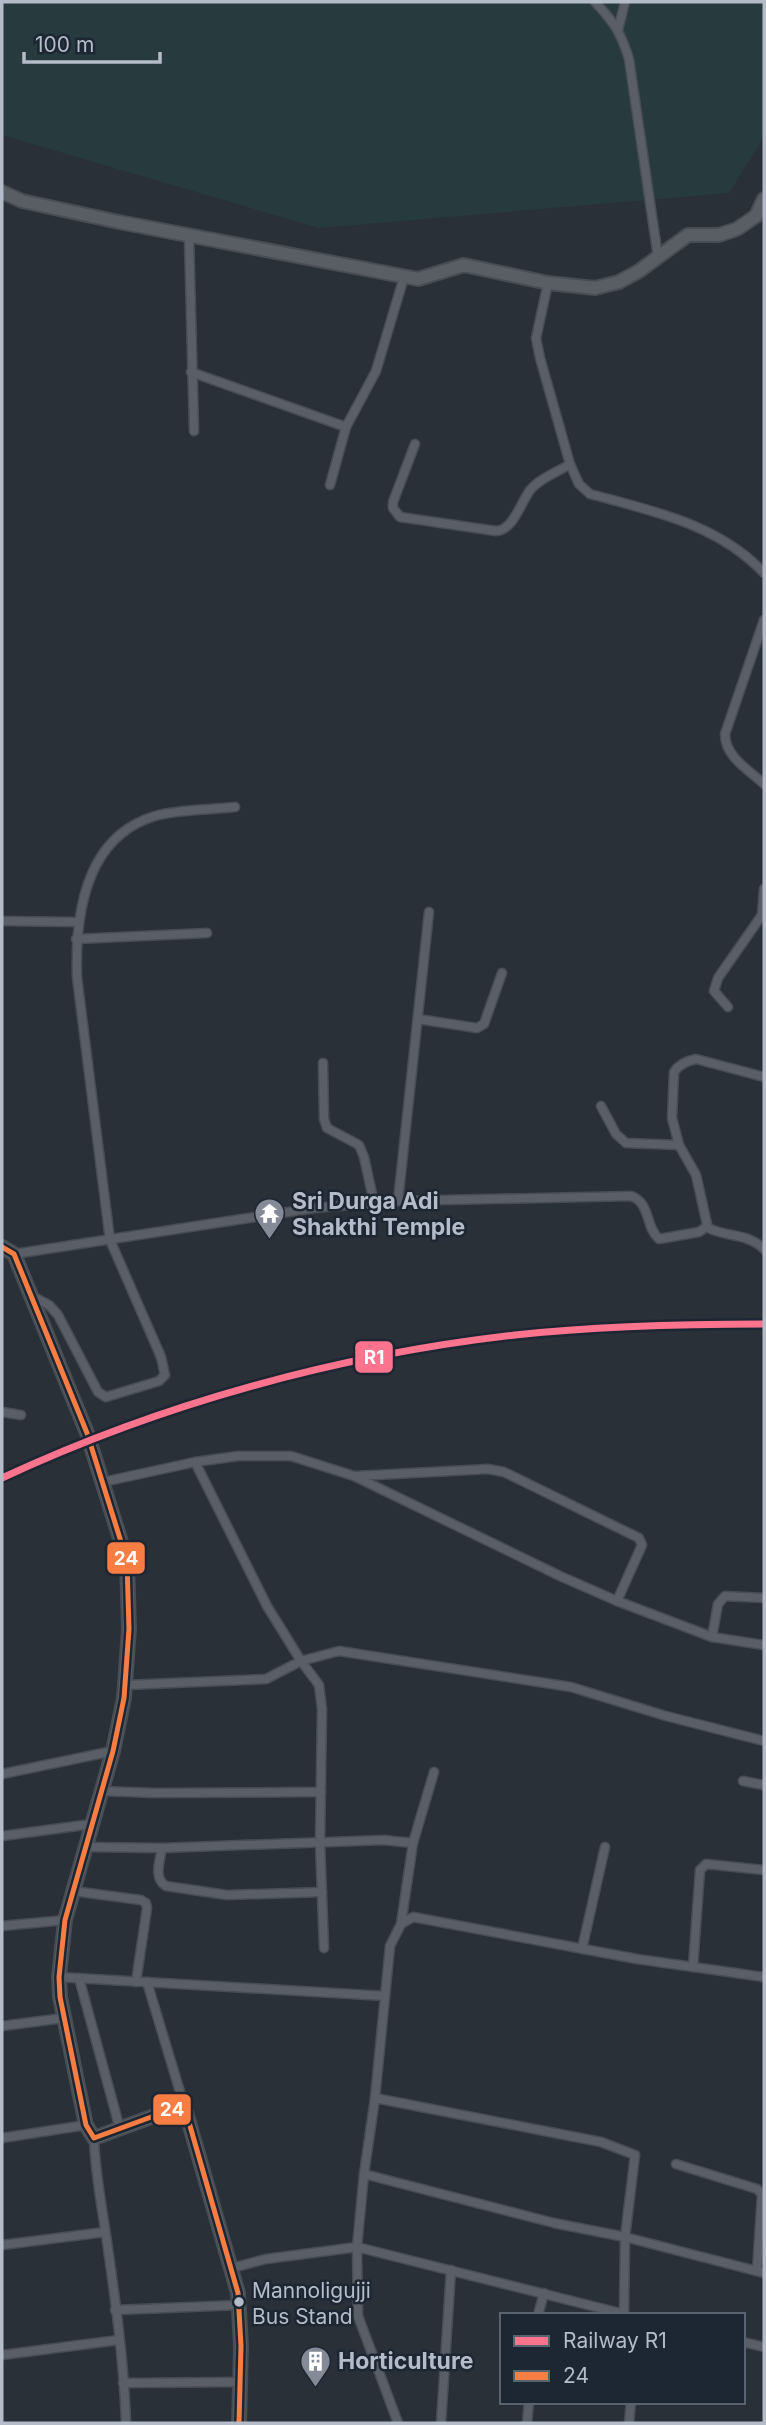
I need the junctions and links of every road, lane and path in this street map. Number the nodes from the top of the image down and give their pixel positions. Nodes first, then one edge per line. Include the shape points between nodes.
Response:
1 (595, 2) edge
2 (625, 2) edge
3 (618, 30) junction
4 (2, 192) edge
5 (764, 199) edge
6 (189, 236) junction
7 (658, 257) junction
8 (404, 277) junction
9 (548, 283) junction
10 (191, 372) junction
11 (346, 427) junction
12 (194, 431) dead end
13 (415, 444) dead end
14 (570, 464) junction
15 (330, 485) dead end
16 (764, 573) edge
17 (764, 620) edge
18 (764, 784) edge
19 (235, 807) dead end
20 (764, 888) edge
21 (429, 912) dead end
22 (2, 921) edge
23 (78, 922) junction
24 (207, 933) dead end
25 (76, 939) junction
26 (502, 973) dead end
27 (728, 1007) dead end
28 (418, 1019) junction
29 (323, 1063) dead end
30 (764, 1077) edge
31 (601, 1106) dead end
32 (679, 1145) junction
33 (398, 1201) junction
34 (374, 1203) junction
35 (706, 1227) junction
36 (110, 1240) junction
37 (2, 1247) edge
38 (764, 1249) edge
39 (15, 1254) junction
40 (32, 1296) junction
41 (2, 1412) edge
42 (21, 1415) dead end
43 (195, 1462) junction
44 (354, 1476) junction
45 (103, 1482) junction
46 (764, 1598) edge
47 (617, 1601) junction
48 (712, 1637) junction
49 (764, 1645) edge
50 (301, 1661) junction
51 (125, 1685) junction
52 (764, 1741) edge
53 (113, 1751) junction
54 (434, 1772) dead end
55 (2, 1774) edge
56 (743, 1781) dead end
57 (764, 1785) edge
58 (102, 1791) junction
59 (321, 1792) junction
60 (92, 1824) junction
61 (2, 1836) edge
62 (320, 1843) junction
63 (413, 1843) junction
64 (86, 1847) junction
65 (605, 1847) dead end
66 (162, 1848) junction
67 (764, 1870) edge
68 (73, 1891) junction
69 (322, 1892) junction
70 (65, 1920) junction
71 (401, 1924) junction
72 (2, 1926) edge
73 (324, 1948) dead end
74 (582, 1949) junction
75 (693, 1967) junction
76 (59, 1977) junction
77 (764, 1977) edge
78 (79, 1978) junction
79 (136, 1982) junction
80 (147, 1982) junction
81 (385, 1996) junction
82 (64, 2018) junction
83 (2, 2026) edge
84 (375, 2098) junction
85 (184, 2105) junction
86 (86, 2125) junction
87 (120, 2129) junction
88 (2, 2138) edge
89 (94, 2138) junction
90 (676, 2164) dead end
91 (364, 2174) junction
92 (106, 2232) junction
93 (625, 2237) junction
94 (2, 2245) edge
95 (357, 2247) junction
96 (232, 2268) junction
97 (451, 2270) junction
98 (761, 2272) edge
99 (544, 2293) junction
100 (239, 2305) junction
101 (115, 2310) junction
102 (539, 2313) edge
103 (622, 2313) edge
104 (626, 2313) edge
105 (119, 2340) junction
106 (745, 2342) edge
107 (764, 2347) edge
108 (2, 2355) edge
109 (240, 2382) junction
110 (123, 2383) junction
111 (529, 2404) edge
112 (631, 2404) edge
113 (125, 2423) edge
114 (239, 2423) edge
115 (398, 2423) edge
116 (440, 2423) edge
117 (527, 2423) edge
118 (629, 2423) edge

1 - 3 street
2 - 3 street
3 - 7 street via 629,59
4 - 6 street via 22,201
5 - 7 street via 756,216 737,229 719,235 688,235
6 - 8 street
6 - 10 street
7 - 9 street via 619,282 594,288
8 - 9 street via 418,279 464,265
8 - 11 street via 376,371
9 - 14 street via 536,338
10 - 11 street
10 - 12 street
11 - 15 street
13 - 14 street via 393,502 396,513 496,531 509,524 531,489
14 - 16 street via 579,484 590,494 681,519 730,543
17 - 18 street via 725,734 729,752
19 - 23 street via 156,816 117,837 96,861
20 - 27 street via 762,915 718,978 714,991
21 - 28 street
22 - 23 street
23 - 25 street
24 - 25 street
25 - 36 street
26 - 28 street via 484,1024 477,1028
28 - 33 street
29 - 34 street via 327,1128 359,1145
30 - 32 street via 696,1059 677,1067 672,1118
31 - 32 street via 626,1143
32 - 35 street via 696,1175
33 - 34 street
33 - 35 street via 631,1196 645,1207 659,1239
34 - 36 street
35 - 38 street via 718,1234 748,1237
36 - 39 street
36 - 40 street via 166,1367 159,1381 106,1397 98,1392 58,1315
37 - 39 street
39 - 40 street
40 - 45 street
41 - 42 street
43 - 44 street via 291,1456
43 - 45 street
43 - 50 street via 267,1606
44 - 47 street
44 - 47 street via 477,1469 504,1472 639,1538 642,1545
45 - 51 street via 127,1561
46 - 48 street via 725,1596 718,1604
47 - 48 street
48 - 49 street
50 - 51 street via 266,1678
50 - 52 street via 340,1651 571,1687
50 - 59 street via 319,1685
51 - 53 street
53 - 55 street
53 - 58 street
54 - 63 street
56 - 57 street
58 - 59 street
58 - 60 street
59 - 62 street
60 - 61 street
60 - 64 street
62 - 63 street
62 - 66 street
62 - 69 street
63 - 71 street
64 - 66 street
64 - 68 street
65 - 74 street
66 - 69 street via 158,1877 166,1885 227,1895
67 - 75 street via 706,1864 701,1870
68 - 70 street
68 - 79 street via 146,1903
69 - 73 street
70 - 72 street
70 - 76 street
71 - 74 street via 414,1917
71 - 81 street via 390,1946
74 - 75 street
75 - 77 street
76 - 78 street
76 - 82 street
78 - 79 street
78 - 87 street
79 - 80 street
80 - 81 street
80 - 85 street
81 - 84 street
82 - 83 street
82 - 86 street
84 - 91 street
84 - 93 street via 601,2142 635,2155
85 - 87 street
85 - 96 street
86 - 88 street
86 - 89 street
87 - 89 street
89 - 92 street
90 - 98 street via 762,2194
91 - 93 street
91 - 95 street
92 - 94 street
92 - 101 street
93 - 98 street
93 - 104 street
95 - 96 street
95 - 97 street
95 - 115 street via 358,2316
96 - 100 street
97 - 99 street
97 - 116 street
99 - 102 street
99 - 103 street
100 - 101 street
100 - 109 street
101 - 105 street
105 - 108 street
105 - 110 street
106 - 107 street
109 - 110 street
109 - 114 street
110 - 113 street
111 - 117 street
112 - 118 street

